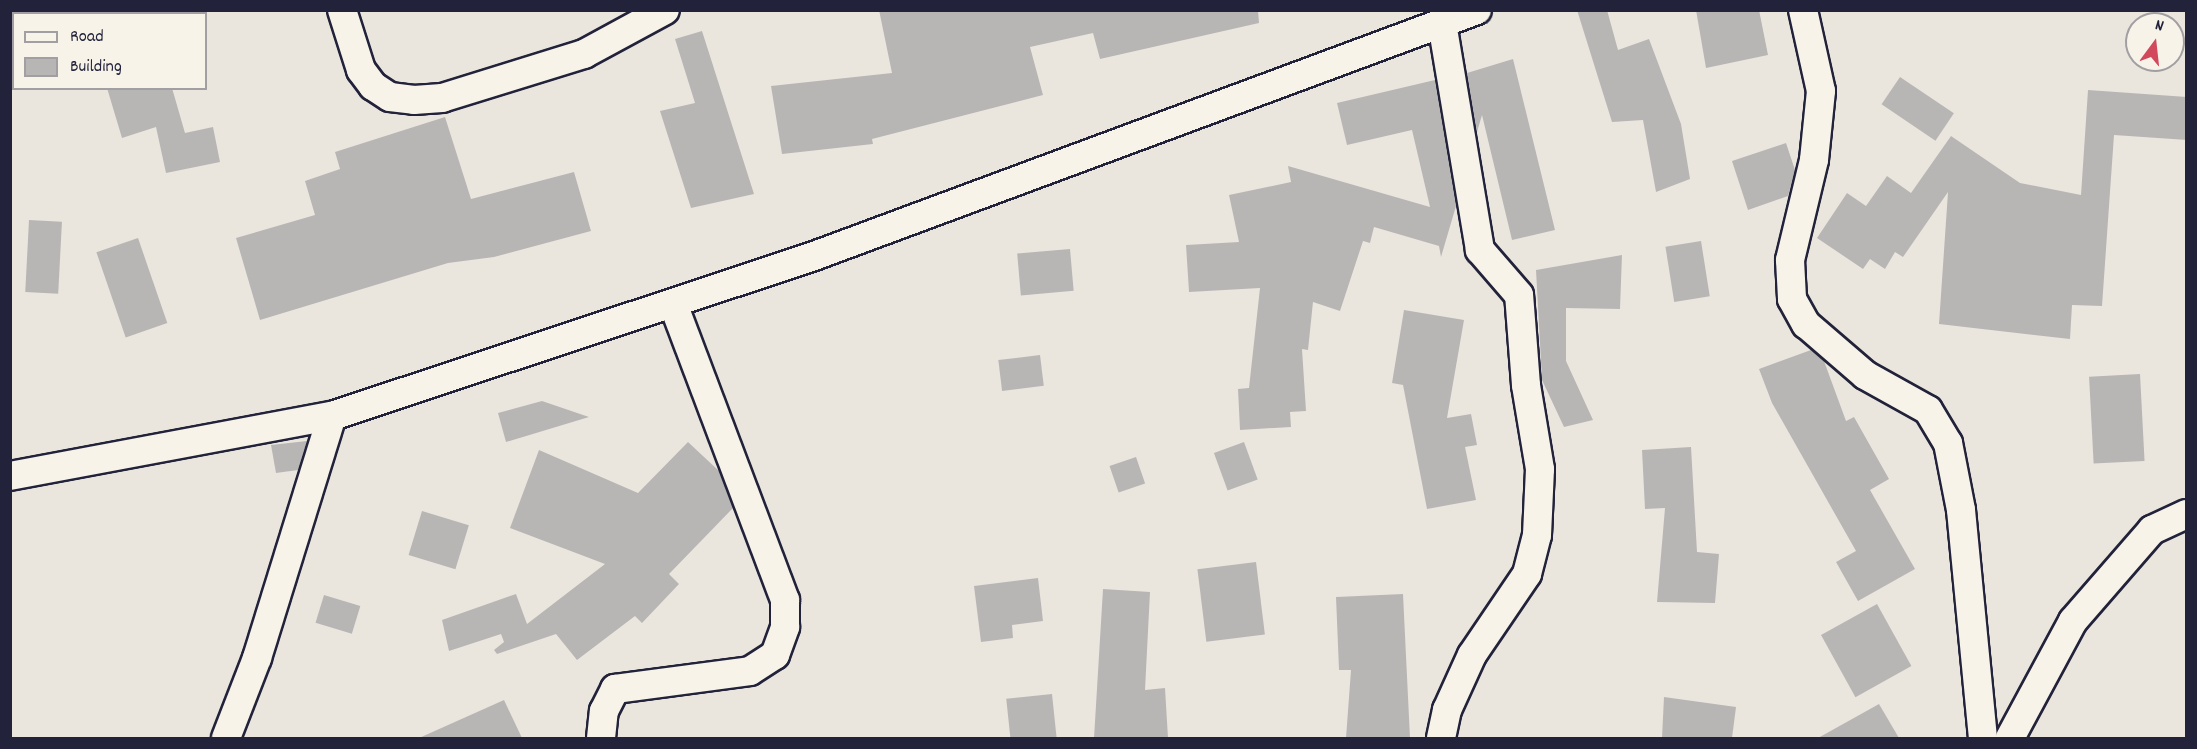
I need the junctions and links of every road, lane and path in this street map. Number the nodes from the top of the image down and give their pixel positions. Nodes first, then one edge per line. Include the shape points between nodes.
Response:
1 (342, 10) edge
2 (665, 10) edge
3 (1477, 10) edge
4 (1803, 10) edge
5 (1442, 23) junction
6 (673, 303) junction
7 (332, 416) junction
8 (10, 476) edge
9 (2187, 514) edge
10 (226, 738) edge
11 (601, 738) edge
12 (1441, 738) edge
13 (1983, 738) edge
14 (2010, 738) edge

1 - 2 street via 361,70 373,86 390,97 414,100 442,98 584,54
3 - 5 street
4 - 13 street via 1821,91 1814,160 1790,260 1792,299 1806,324 1865,375 1928,410 1948,443 1961,510
5 - 6 street via 814,256
5 - 12 street via 1480,250 1519,295 1526,386 1540,469 1537,535 1527,574 1472,656 1447,710
6 - 7 street
6 - 11 street via 785,600 785,627 775,655 750,671 615,689 604,711
7 - 8 street
7 - 10 street via 264,636
9 - 14 street via 2152,530 2073,621

